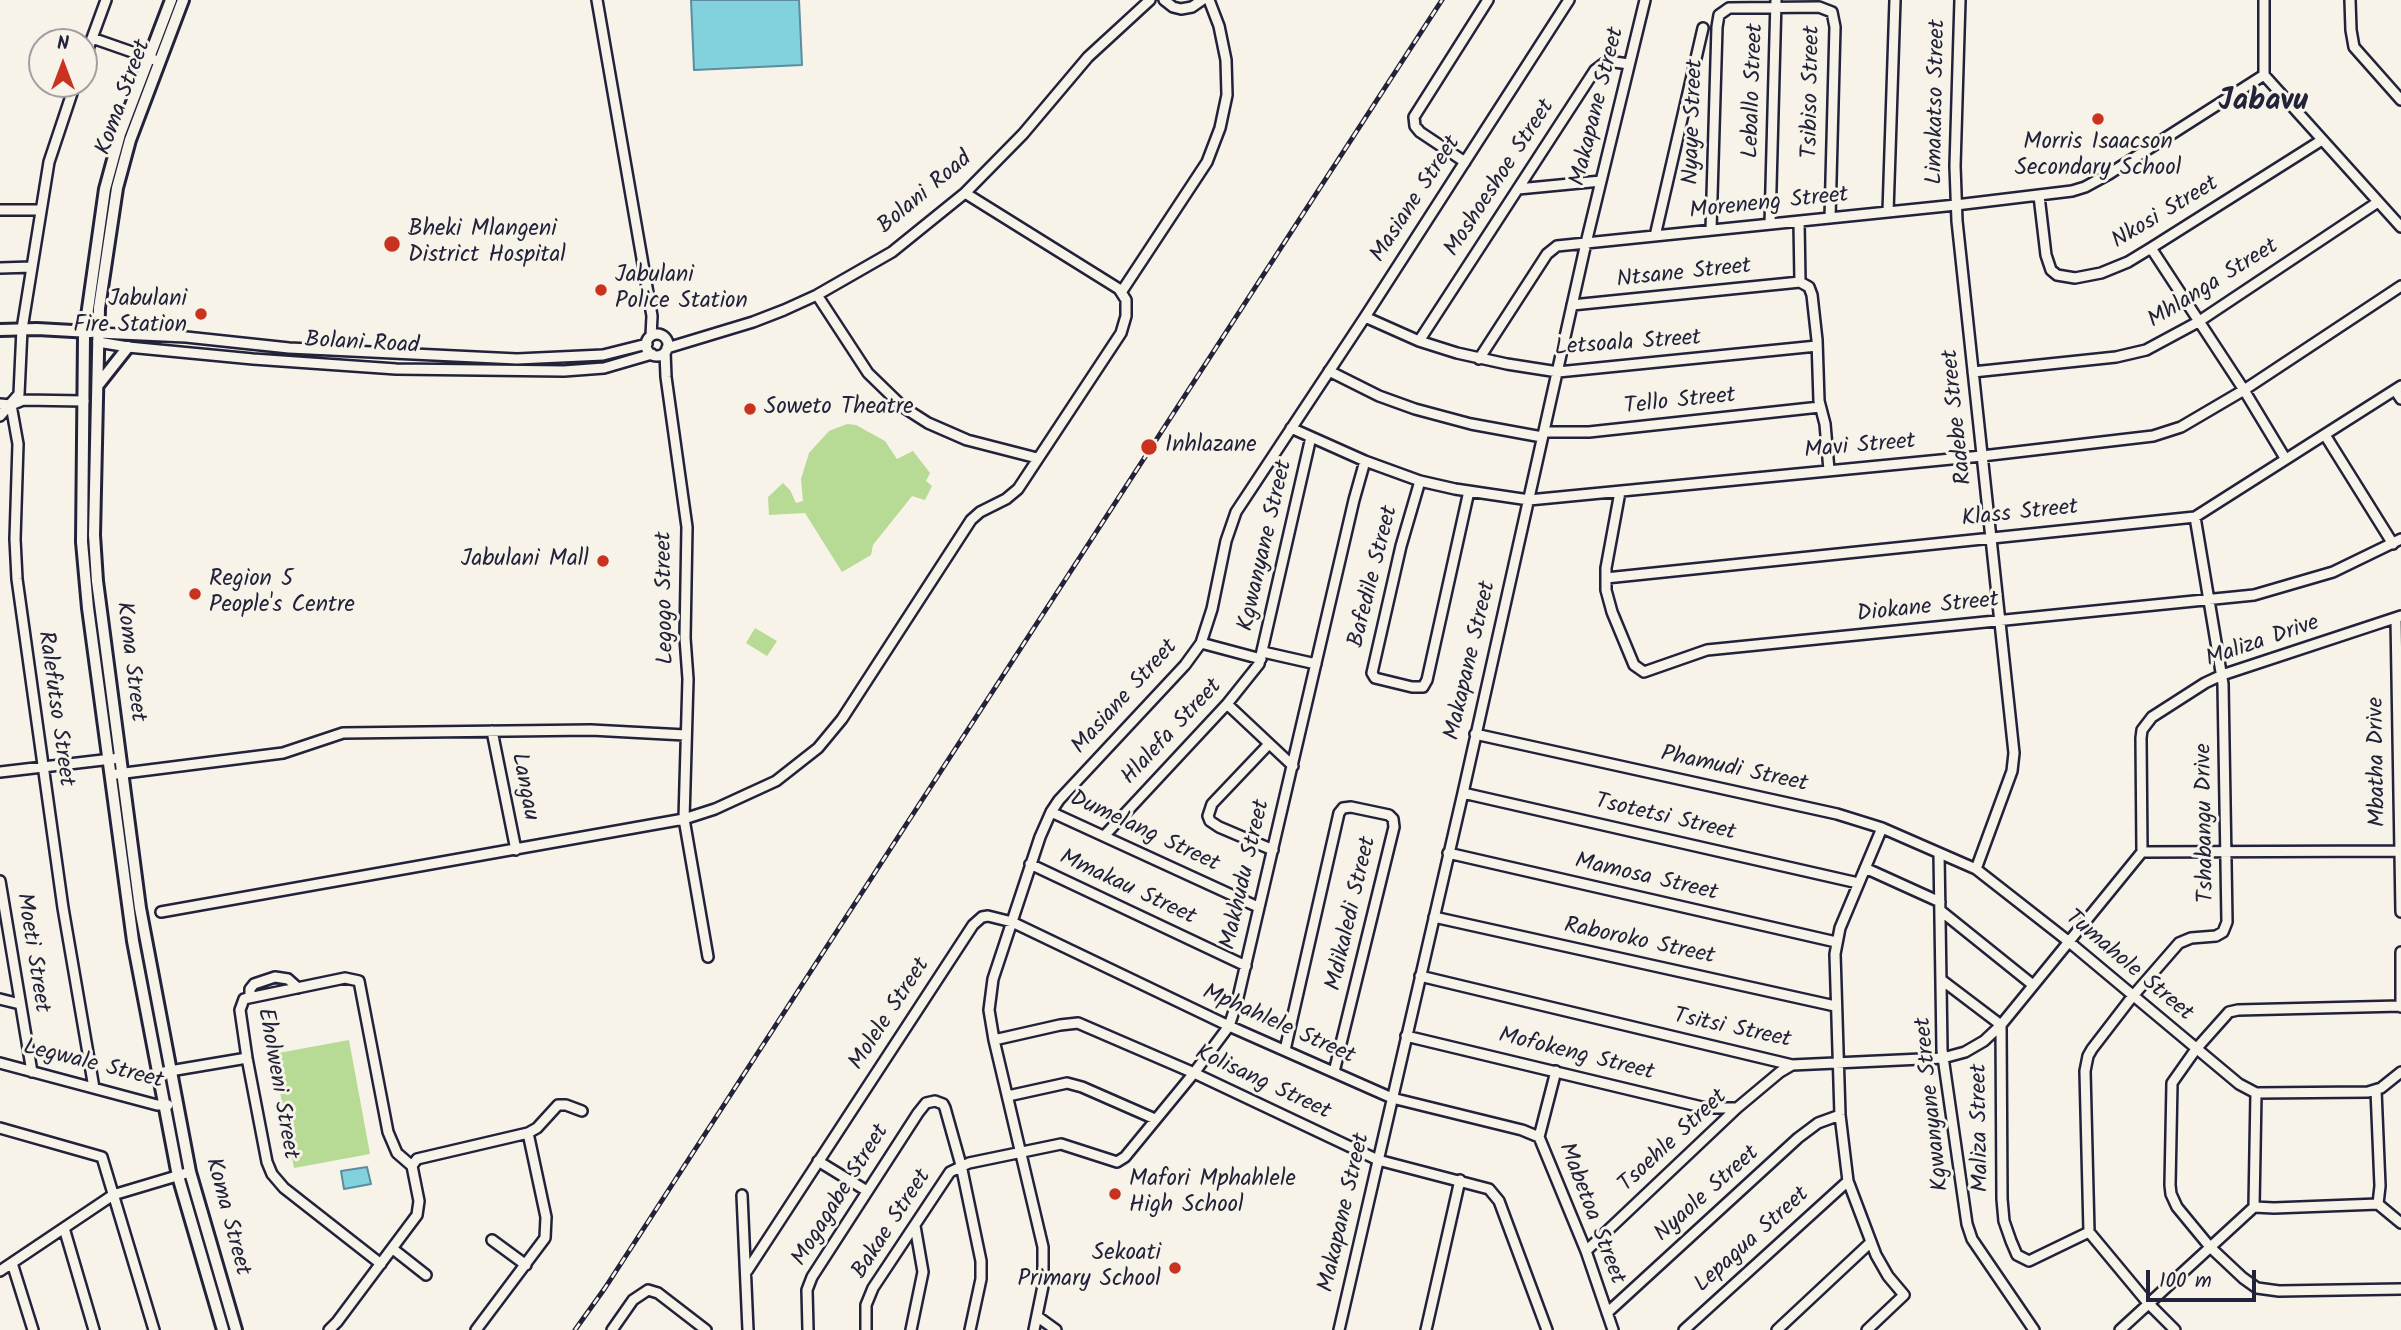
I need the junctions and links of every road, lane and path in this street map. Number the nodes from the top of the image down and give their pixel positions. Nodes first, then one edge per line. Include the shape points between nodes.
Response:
1 (106, 0) edge
2 (171, 0) edge
3 (183, 0) edge
4 (597, 0) edge
5 (1150, 0) edge
6 (1209, 0) edge
7 (1488, 0) edge
8 (1569, 0) edge
9 (1645, 0) edge
10 (1895, 0) edge
11 (1960, 0) edge
12 (2264, 0) edge
13 (2350, 0) edge
14 (1165, 1) edge
15 (1199, 3) edge
16 (1776, 4) edge
17 (1140, 11) junction
18 (1216, 18) junction
19 (96, 28) edge
20 (1703, 28) dead end
21 (98, 40) edge
22 (1716, 44) junction
23 (1698, 50) junction
24 (155, 60) junction
25 (1629, 64) junction
26 (2264, 75) junction
27 (70, 98) edge
28 (2401, 100) edge
29 (2322, 140) junction
30 (1465, 162) junction
31 (1601, 181) junction
32 (1518, 189) junction
33 (965, 193) junction
34 (2039, 196) junction
35 (2378, 202) junction
36 (1956, 205) junction
37 (0, 210) edge
38 (41, 210) junction
39 (1888, 212) junction
40 (1830, 218) junction
41 (1799, 222) junction
42 (1770, 224) junction
43 (2401, 227) edge
44 (1711, 230) junction
45 (1655, 236) junction
46 (1586, 243) junction
47 (2151, 248) junction
48 (32, 267) junction
49 (0, 268) edge
50 (1800, 282) junction
51 (2401, 286) edge
52 (1122, 291) junction
53 (817, 295) junction
54 (1572, 305) junction
55 (1365, 317) junction
56 (2198, 322) junction
57 (22, 329) junction
58 (0, 330) edge
59 (84, 334) junction
60 (98, 338) junction
61 (1419, 341) junction
62 (658, 346) junction
63 (1817, 346) junction
64 (1807, 347) junction
65 (128, 348) junction
66 (1479, 359) junction
67 (1817, 363) junction
68 (1329, 370) junction
69 (1558, 372) junction
70 (1973, 372) junction
71 (98, 385) junction
72 (2398, 388) edge
73 (2244, 390) junction
74 (2401, 399) edge
75 (84, 401) junction
76 (0, 404) edge
77 (11, 405) junction
78 (1820, 407) junction
79 (0, 416) edge
80 (1291, 428) junction
81 (1543, 435) junction
82 (2325, 435) junction
83 (1311, 437) junction
84 (1982, 456) junction
85 (1037, 458) junction
86 (2285, 458) junction
87 (1365, 461) junction
88 (1829, 470) junction
89 (1420, 481) junction
90 (1469, 491) junction
91 (1620, 492) junction
92 (1529, 500) junction
93 (2195, 517) junction
94 (1992, 537) junction
95 (2397, 542) edge
96 (1606, 578) junction
97 (2208, 600) junction
98 (2398, 617) edge
99 (2000, 621) junction
100 (1201, 643) junction
101 (1262, 655) junction
102 (1316, 664) junction
103 (2222, 675) junction
104 (1227, 705) junction
105 (492, 731) junction
106 (685, 734) junction
107 (1475, 734) junction
108 (1269, 744) junction
109 (107, 758) junction
110 (120, 758) junction
111 (1293, 766) junction
112 (42, 767) junction
113 (0, 772) edge
114 (122, 774) junction
115 (109, 775) junction
116 (1463, 793) junction
117 (1051, 812) junction
118 (684, 819) junction
119 (1882, 828) junction
120 (1105, 835) junction
121 (516, 850) junction
122 (1273, 850) junction
123 (2401, 851) edge
124 (2142, 852) junction
125 (2227, 852) junction
126 (1448, 853) junction
127 (1939, 853) junction
128 (1030, 864) junction
129 (1865, 869) junction
130 (1976, 869) junction
131 (0, 881) edge
132 (1858, 883) junction
133 (1941, 906) junction
134 (1258, 907) junction
135 (161, 912) dead end
136 (2401, 912) edge
137 (1434, 917) junction
138 (1012, 922) junction
139 (4, 939) edge
140 (2068, 941) junction
141 (1836, 942) junction
142 (2401, 952) edge
143 (708, 957) dead end
144 (1246, 966) junction
145 (1420, 976) junction
146 (1943, 981) junction
147 (2034, 985) junction
148 (298, 988) junction
149 (250, 997) junction
150 (2132, 997) junction
151 (0, 999) edge
152 (20, 1004) junction
153 (1835, 1006) junction
154 (2401, 1007) edge
155 (2001, 1025) junction
156 (1229, 1026) junction
157 (1406, 1036) junction
158 (994, 1040) junction
159 (2196, 1049) junction
160 (1285, 1050) junction
161 (247, 1058) junction
162 (1943, 1058) junction
163 (1837, 1061) junction
164 (0, 1063) edge
165 (1791, 1065) junction
166 (171, 1071) junction
167 (1556, 1071) junction
168 (32, 1072) junction
169 (1334, 1072) junction
170 (2401, 1072) edge
171 (158, 1073) junction
172 (1194, 1073) junction
173 (94, 1088) junction
174 (2376, 1090) junction
175 (2256, 1093) junction
176 (1007, 1096) junction
177 (1392, 1098) junction
178 (177, 1104) junction
179 (164, 1106) junction
180 (1737, 1108) junction
181 (582, 1111) dead end
182 (1840, 1115) junction
183 (1155, 1119) junction
184 (0, 1128) edge
185 (528, 1133) junction
186 (1539, 1137) junction
187 (1020, 1152) junction
188 (1378, 1160) junction
189 (818, 1161) junction
190 (412, 1166) junction
191 (961, 1166) junction
192 (190, 1172) junction
193 (178, 1176) junction
194 (1460, 1180) junction
195 (1847, 1181) junction
196 (867, 1191) junction
197 (113, 1195) junction
198 (742, 1195) dead end
199 (2378, 1203) junction
200 (2254, 1207) junction
201 (2401, 1223) edge
202 (915, 1226) junction
203 (64, 1228) junction
204 (2089, 1232) junction
205 (492, 1240) dead end
206 (1870, 1243) junction
207 (2210, 1247) junction
208 (393, 1249) junction
209 (1586, 1251) junction
210 (12, 1263) junction
211 (381, 1264) junction
212 (526, 1265) junction
213 (0, 1271) edge
214 (747, 1271) junction
215 (426, 1275) dead end
216 (2401, 1289) edge
217 (2148, 1303) junction
218 (1607, 1313) junction
219 (1038, 1317) junction
220 (1342, 1329) edge
221 (33, 1330) edge
222 (94, 1330) edge
223 (154, 1330) edge
224 (223, 1330) edge
225 (236, 1330) edge
226 (329, 1330) edge
227 (477, 1330) edge
228 (612, 1330) edge
229 (706, 1330) edge
230 (748, 1330) edge
231 (808, 1330) edge
232 (866, 1330) edge
233 (911, 1330) edge
234 (970, 1330) edge
235 (1034, 1330) edge
236 (1056, 1330) edge
237 (1426, 1330) edge
238 (1547, 1330) edge
239 (1613, 1330) edge
240 (1685, 1330) edge
241 (1777, 1330) edge
242 (1867, 1330) edge
243 (2034, 1330) edge
244 (2120, 1330) edge
245 (2175, 1330) edge

1 - 19 street
2 - 24 main road, Koma Street
3 - 24 main road, Koma Street
4 - 62 street, Legogo Street
5 - 17 street, Bolani Road
6 - 18 street
7 - 30 street via 1414,117 1420,132
8 - 30 street, Masiane Street
9 - 25 street, Makapane Street
10 - 39 street
11 - 36 street, Limakatso Street
12 - 26 street
13 - 28 street via 2354,47
14 - 15 street via 1179,9
14 - 17 street, Bolani Road
15 - 18 street
16 - 22 street, Nyaye Street via 1728,8 1719,15
16 - 40 street, Tsibiso Street via 1829,9 1834,16
16 - 42 street, Leballo Street
17 - 33 street, Bolani Road via 1095,51
18 - 52 street via 1227,77 1215,145
20 - 23 street
21 - 24 street
22 - 23 street
22 - 44 street, Nyaye Street
23 - 45 street
24 - 59 main road, Koma Street via 120,134 109,171
24 - 60 main road, Koma Street via 121,169 101,289
25 - 31 street, Makapane Street
25 - 32 street, Moshoeshoe Street via 1607,61 1595,70
26 - 29 street
26 - 34 street, Moreneng Street via 2095,183
27 - 38 street via 52,149
29 - 35 street
29 - 47 street, Nkosi Street
30 - 55 street, Masiane Street
31 - 32 street
31 - 46 street, Makapane Street
32 - 61 street, Moshoeshoe Street
33 - 52 street
33 - 53 street, Bolani Road via 892,252
34 - 36 street, Moreneng Street
34 - 47 street, Nkosi Street via 2046,255 2057,275 2075,278 2101,273
35 - 43 street
35 - 56 street, Mhlanga Street
36 - 39 street, Moreneng Street
36 - 70 street, Radebe Street
37 - 38 street
38 - 48 street
39 - 40 street, Moreneng Street
40 - 41 street, Moreneng Street
41 - 42 street, Moreneng Street
41 - 50 street
42 - 44 street, Moreneng Street
44 - 45 street, Moreneng Street
45 - 46 street, Moreneng Street
46 - 54 street, Makapane Street
46 - 66 street, Moreneng Street via 1550,250
47 - 56 street
48 - 49 street
48 - 57 street
50 - 54 street, Ntsane Street
50 - 63 street via 1811,291
51 - 73 street, Mavi Street
52 - 85 street via 1127,310 1121,333
53 - 62 street, Bolani Road via 753,322
53 - 85 street via 868,373 902,407 967,440
54 - 69 street, Makapane Street
55 - 61 street, Letsoala Street
55 - 68 street, Masiane Street
56 - 70 street, Mhlanga Street via 2136,353
56 - 73 street
57 - 58 main road, Bolani Road
57 - 59 main road, Bolani Road
57 - 77 street via 19,394
59 - 60 main road, Bolani Road
59 - 75 main road, Koma Street
60 - 62 street, Bolani Road via 186,337 289,348 506,358 603,355
60 - 65 street, Bolani Road
60 - 71 main road, Koma Street
61 - 66 street, Letsoala Street
62 - 65 street, Bolani Road via 604,368 502,371 354,367
62 - 106 street, Legogo Street via 687,527
63 - 64 street, Letsoala Street
63 - 67 street
64 - 67 street
64 - 69 street, Letsoala Street
65 - 71 main road
66 - 69 street, Letsoala Street
67 - 78 street
68 - 80 street, Masiane Street
68 - 81 street, Tello Street via 1379,396 1424,412
69 - 81 street, Makapane Street
70 - 84 street, Radebe Street
71 - 110 main road, Koma Street via 95,545
72 - 74 street
72 - 82 street, Klass Street
73 - 84 street, Mavi Street via 2168,433
73 - 86 street
75 - 77 street via 23,400
75 - 109 main road, Koma Street via 83,564
76 - 77 street
77 - 79 street
77 - 112 street, Ralefutso Street via 18,448 16,564
78 - 81 street, Tello Street
78 - 88 street
80 - 83 street, Mavi Street
80 - 100 street, Masiane Street via 1236,512
81 - 92 street, Makapane Street
82 - 86 street, Klass Street
82 - 95 street
83 - 87 street, Mavi Street
83 - 101 street, Kgwanyane Street
84 - 88 street, Mavi Street
84 - 94 street, Radebe Street
85 - 118 street via 1014,493 971,520 842,719 818,748 769,785
86 - 93 street, Klass Street
87 - 89 street, Mavi Street
87 - 102 street, Makhudu Street
88 - 91 street, Mavi Street
89 - 90 street, Mavi Street
89 - 90 street, Bafedile Street via 1401,546 1372,673 1375,678 1420,687 1427,680
90 - 92 street, Mavi Street
91 - 92 street, Mavi Street
91 - 96 street, Diokane Street
92 - 107 street, Makapane Street
93 - 94 street, Klass Street
93 - 97 street, Tshabangu Drive
94 - 96 street, Klass Street
94 - 99 street, Radebe Street
95 - 97 street, Diokane Street via 2311,580 2253,595
96 - 99 street, Diokane Street via 1609,601 1631,660 1644,672 1707,650
97 - 99 street, Diokane Street
97 - 103 street, Tshabangu Drive
98 - 103 street, Maliza Drive
98 - 123 street, Mbatha Drive
99 - 130 street, Radebe Street via 2014,763
100 - 101 street
100 - 117 street, Masiane Street
101 - 102 street, Kgwanyane Street
101 - 104 street, Hlalefa Street
102 - 111 street, Makhudu Street
103 - 124 street, Maliza Drive via 2159,711 2142,730
103 - 125 street, Tshabangu Drive
104 - 108 street
104 - 120 street, Hlalefa Street
105 - 106 street
105 - 114 street via 343,733 283,753
105 - 121 street, Langau
106 - 118 street, Legogo Street
107 - 116 street, Makapane Street
107 - 119 street, Phamudi Street via 1837,814
108 - 111 street
108 - 122 street via 1212,804 1208,816 1219,827
109 - 110 street
109 - 112 street
109 - 115 main road, Koma Street
110 - 114 main road, Koma Street
111 - 122 street, Makhudu Street
112 - 113 street
112 - 173 street, Ralefutso Street
114 - 115 street
114 - 166 main road, Koma Street via 140,908
115 - 171 main road, Koma Street via 128,914
116 - 126 street, Makapane Street
116 - 132 street, Tsotetsi Street
117 - 120 street, Dumelang Street
117 - 128 street, Masiane Street
118 - 121 street
118 - 143 street, Legogo Street
119 - 127 street, Phamudi Street
119 - 129 street
120 - 134 street, Dumelang Street
121 - 135 street
122 - 134 street, Makhudu Street
123 - 125 street
123 - 136 street, Mbatha Drive
124 - 125 street
124 - 140 street
125 - 150 street, Tshabangu Drive via 2226,927 2216,936 2179,943
126 - 137 street, Makapane Street
126 - 141 street, Mamosa Street
127 - 130 street, Phamudi Street
127 - 133 street, Kgwanyane Street
128 - 138 street, Masiane Street
128 - 144 street, Mmakau Street
129 - 132 street
129 - 133 street
130 - 140 street, Tumahole Street
131 - 139 street, Moeti Street
132 - 141 street
133 - 146 street, Kgwanyane Street
133 - 147 street
134 - 144 street, Makhudu Street
137 - 145 street, Makapane Street
137 - 153 street, Raboroko Street
138 - 156 street, Mphahlele Street
138 - 158 street, Masiane Street via 990,995
138 - 189 street, Molele Street via 988,916 973,925
139 - 152 street, Moeti Street
140 - 147 street
140 - 150 street, Tumahole Street
141 - 153 street
142 - 154 street
144 - 156 street, Makhudu Street
145 - 157 street, Makapane Street
145 - 165 street, Tsitsi Street
146 - 155 street
146 - 162 street, Kgwanyane Street
147 - 155 street
148 - 149 street, Eholweni Street
148 - 149 street via 275,976 254,984
148 - 190 street, Eholweni Street via 345,978 359,981 388,1132 397,1153
149 - 161 street, Eholweni Street via 244,999 240,1010
150 - 159 street, Tumahole Street
150 - 204 street, Tshabangu Drive via 2085,1064
151 - 152 street
152 - 168 street, Moeti Street
153 - 163 street
154 - 159 street via 2238,1010
155 - 162 street, Tsitsi Street via 1976,1046
155 - 204 street, Maliza Street via 2002,1199 2011,1241 2017,1255 2029,1261
156 - 160 street, Mphahlele Street
156 - 172 street, Makhudu Street
157 - 167 street, Mofokeng Street
157 - 177 street, Makapane Street
158 - 172 street, Kolisang Street via 1078,1023
158 - 176 street, Masiane Street
159 - 175 street, Tumahole Street
159 - 207 street via 2170,1089 2170,1185 2173,1202
160 - 169 street, Mphahlele Street
160 - 169 street, Mdikaledi Street via 1341,810 1354,807 1389,815 1394,827
161 - 166 street
161 - 211 street, Eholweni Street via 267,1162 275,1179
162 - 163 street, Tsitsi Street
162 - 243 street, Kgwanyane Street via 1969,1233
163 - 165 street, Tsitsi Street
163 - 182 street
164 - 168 street, Legwale Street
165 - 180 street, Tsoehle Street
166 - 171 street
166 - 178 main road, Koma Street
167 - 180 street, Mofokeng Street via 1706,1108
167 - 186 street, Mabetoa Street
168 - 173 street, Legwale Street
169 - 177 street, Mphahlele Street
170 - 174 street
171 - 179 main road, Koma Street
172 - 183 street, Makhudu Street
172 - 188 street, Kolisang Street
173 - 179 street, Legwale Street
174 - 175 street
174 - 199 street
175 - 200 street
176 - 183 street via 1074,1084
176 - 187 street, Masiane Street
177 - 186 street, Mphahlele Street
177 - 188 street, Makapane Street
178 - 179 street, Legwale Street
178 - 192 main road, Koma Street
179 - 193 main road, Koma Street
180 - 209 street, Tsoehle Street
181 - 185 street via 558,1105
182 - 195 street
182 - 218 street, Nyaole Street via 1818,1123 1798,1138
183 - 187 street, Makhudu Street via 1117,1162 1061,1144
184 - 197 street via 100,1156
185 - 190 street via 420,1157
185 - 212 street via 547,1232
186 - 209 street, Mabetoa Street
187 - 191 street, Bakae Street
187 - 219 street, Masiane Street via 1045,1260
188 - 194 street, Kolisang Street
188 - 220 street, Makapane Street
189 - 196 street
189 - 214 street, Molele Street
190 - 208 street via 418,1212
191 - 196 street, Mogagabe Street via 945,1108 939,1101 930,1101
191 - 202 street, Bakae Street via 943,1180
191 - 234 street via 982,1270
192 - 193 street
192 - 225 main road, Koma Street
193 - 197 street
193 - 224 main road, Koma Street
194 - 237 street
194 - 238 street, Kolisang Street via 1489,1189 1499,1201
195 - 206 street
195 - 240 street, Lepagua Street
196 - 231 street, Mogagabe Street via 808,1284
197 - 203 street
197 - 223 street
198 - 214 street
199 - 200 street
199 - 201 street
200 - 207 street
202 - 232 street, Bakae Street via 868,1297
202 - 233 street via 923,1272
203 - 210 street
203 - 222 street
204 - 217 street
205 - 212 street
206 - 241 street
206 - 242 street via 1904,1295
207 - 216 street via 2257,1289
207 - 217 street
208 - 211 street
208 - 215 street
209 - 218 street, Mabetoa Street
210 - 213 street
210 - 221 street
211 - 226 street
212 - 227 street
214 - 230 street
217 - 244 street
217 - 245 street
218 - 239 street, Mabetoa Street
219 - 235 street, Masiane Street
219 - 236 street
228 - 229 street via 634,1300 651,1290

